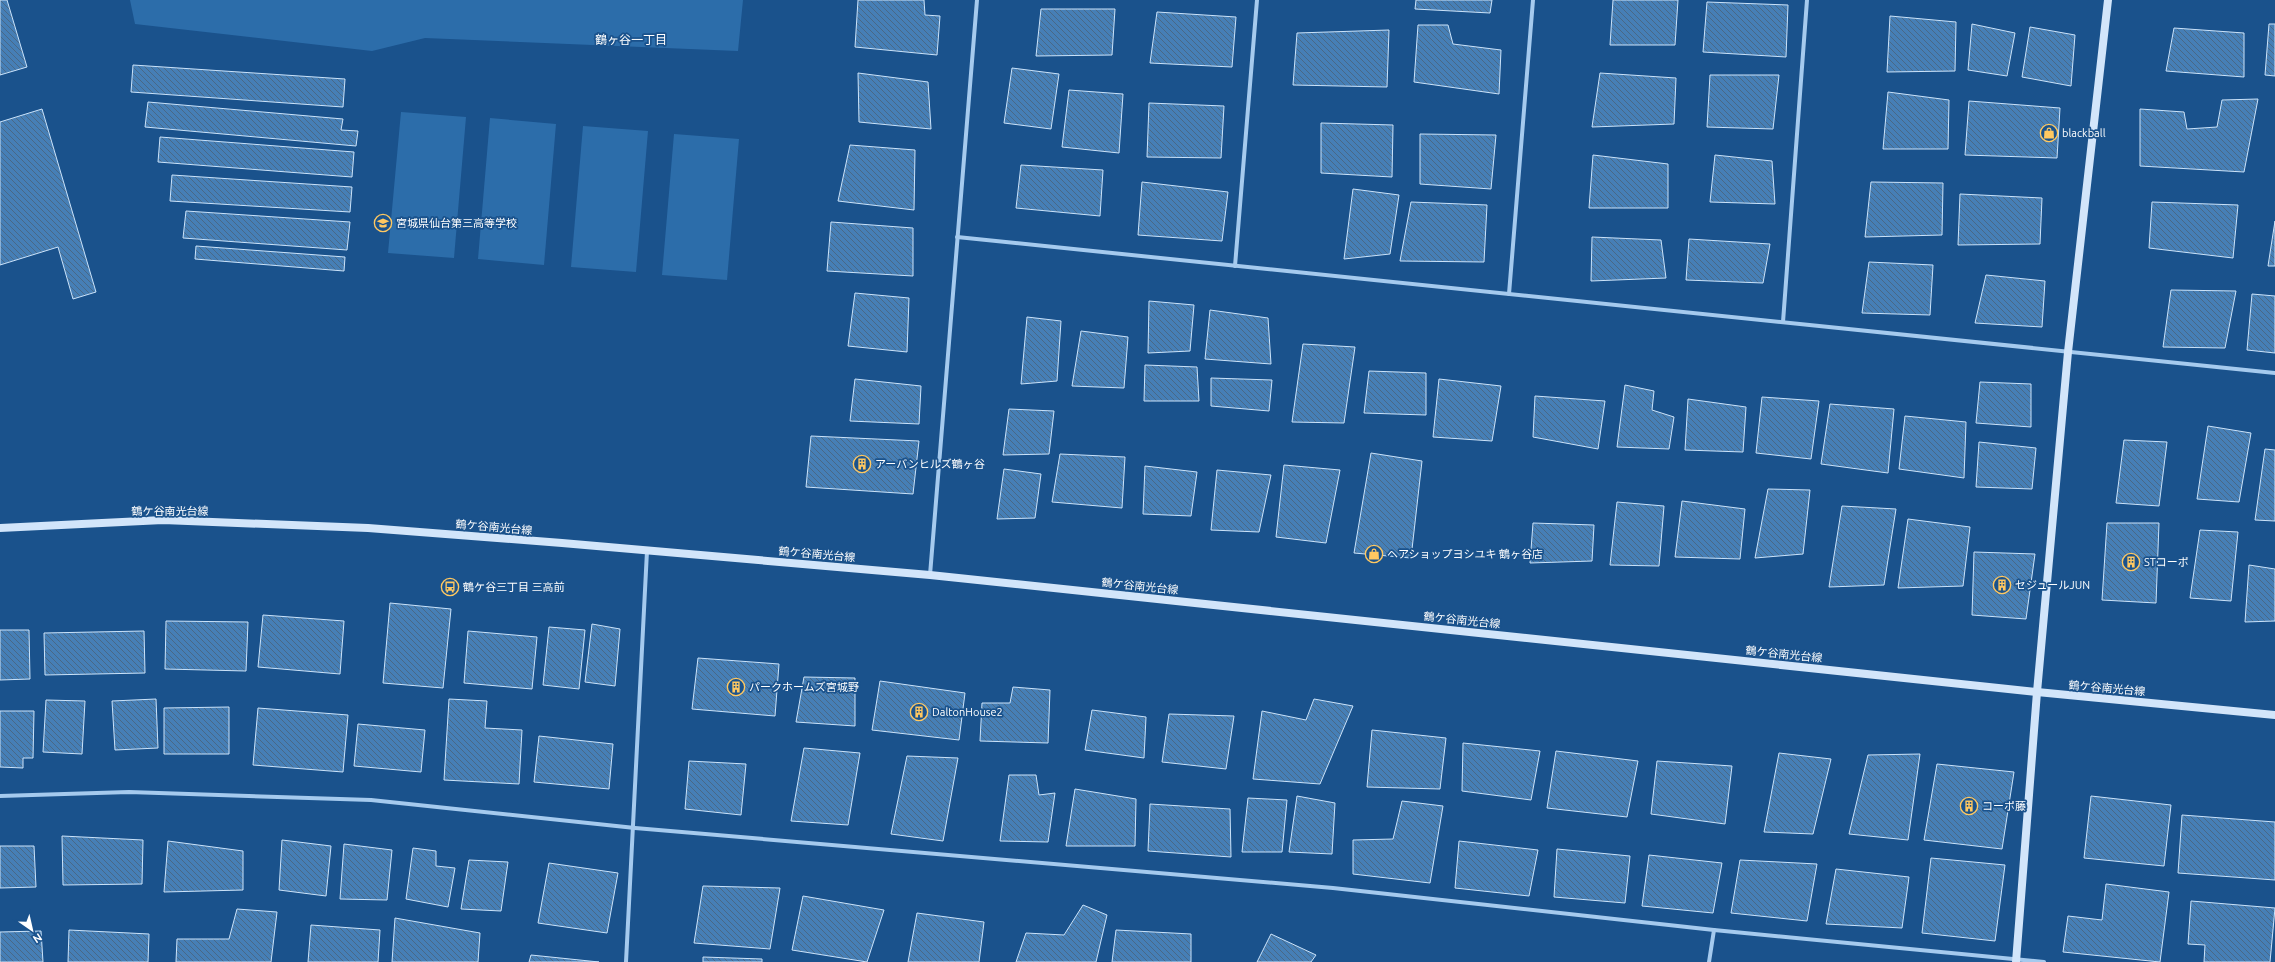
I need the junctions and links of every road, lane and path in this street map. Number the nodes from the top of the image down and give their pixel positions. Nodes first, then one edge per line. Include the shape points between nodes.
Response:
1 (977, 0) edge
2 (1257, 0) edge
3 (1533, 0) edge
4 (1807, 0) edge
5 (2108, 0) edge
6 (958, 237) junction
7 (1235, 266) junction
8 (1509, 294) junction
9 (1783, 322) junction
10 (2068, 352) junction
11 (2275, 373) edge
12 (0, 528) edge
13 (647, 551) junction
14 (930, 575) junction
15 (2037, 692) junction
16 (2275, 715) edge
17 (0, 796) edge
18 (635, 828) junction
19 (1714, 930) junction
20 (2016, 960) edge
21 (626, 962) edge
22 (1709, 962) edge
23 (2044, 962) edge

1 - 6 street
2 - 7 street
3 - 8 street
4 - 9 street
5 - 10 street
6 - 7 street
6 - 14 street
7 - 8 street
8 - 9 street
9 - 10 street
10 - 11 street
10 - 15 street
12 - 13 street, 鶴ケ谷南光台線 via 164,520 368,528
13 - 14 street, 鶴ケ谷南光台線
13 - 18 street
14 - 15 street, 鶴ケ谷南光台線
15 - 16 street, 鶴ケ谷南光台線
15 - 20 street
17 - 18 street via 129,792 372,800
18 - 19 street via 1333,888
18 - 21 street
19 - 20 street
19 - 22 street
20 - 23 street

